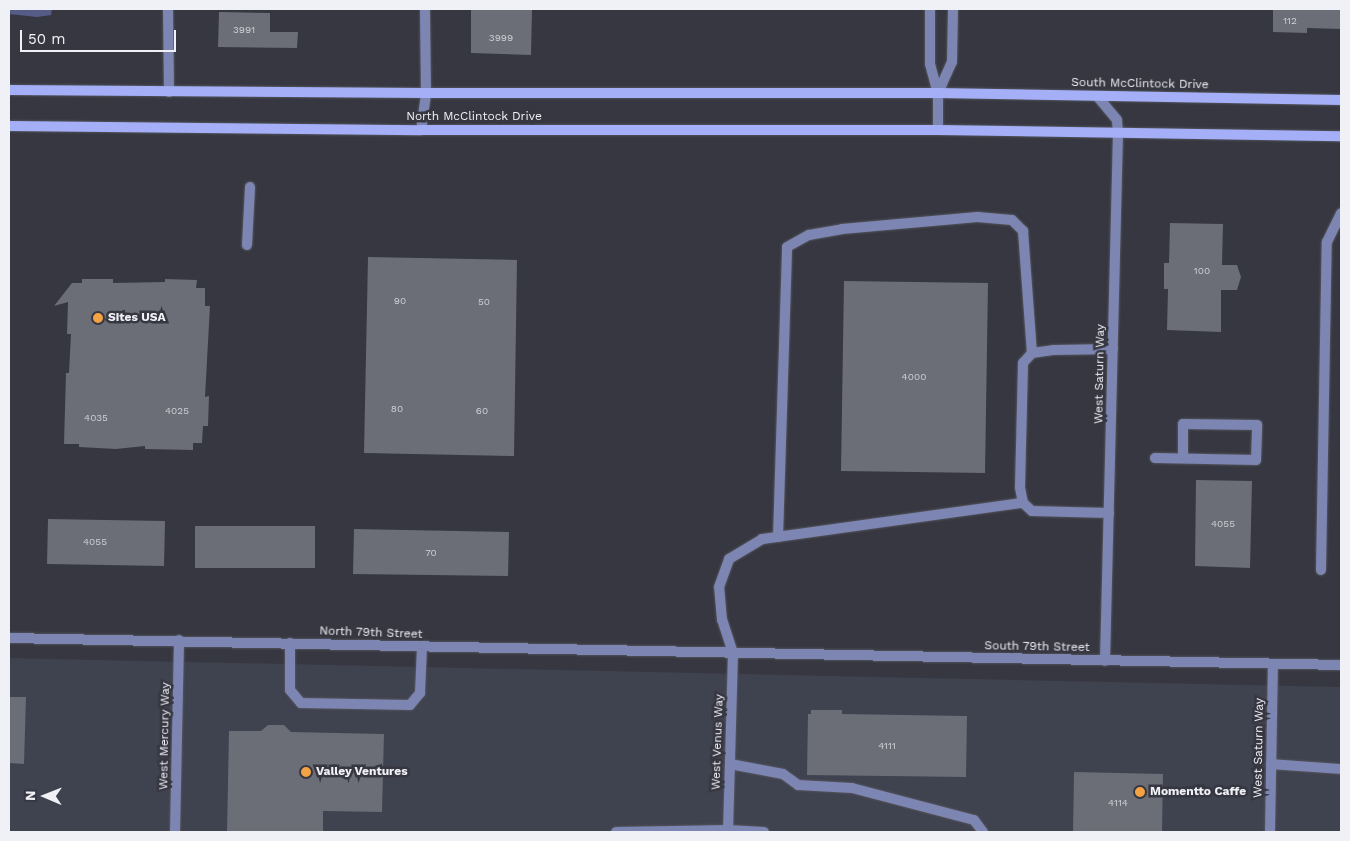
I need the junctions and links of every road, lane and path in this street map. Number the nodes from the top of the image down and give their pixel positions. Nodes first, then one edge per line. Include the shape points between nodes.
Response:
1 (168, 9) edge
2 (425, 9) edge
3 (930, 9) edge
4 (954, 9) edge
5 (9, 90) edge
6 (169, 92) junction
7 (426, 93) junction
8 (938, 94) junction
9 (1097, 96) junction
10 (1341, 100) edge
11 (9, 126) edge
12 (421, 130) junction
13 (938, 130) junction
14 (1118, 133) junction
15 (1341, 136) edge
16 (250, 187) dead end
17 (1341, 213) edge
18 (247, 245) dead end
19 (1113, 349) junction
20 (1032, 353) junction
21 (1155, 458) dead end
22 (1182, 458) junction
23 (1023, 503) junction
24 (1109, 513) junction
25 (778, 537) junction
26 (1321, 570) dead end
27 (9, 638) edge
28 (179, 640) junction
29 (290, 643) junction
30 (422, 647) junction
31 (733, 653) junction
32 (1105, 661) junction
33 (1273, 664) junction
34 (1341, 665) edge
35 (730, 764) junction
36 (1271, 764) junction
37 (1341, 768) edge
38 (728, 831) edge
39 (175, 832) edge
40 (616, 832) edge
41 (764, 832) edge
42 (983, 832) edge
43 (1270, 832) edge

1 - 6 street
2 - 7 street
3 - 8 street via 930,64
4 - 8 street via 952,62
5 - 6 main road, North McClintock Drive
6 - 7 main road, North McClintock Drive
7 - 8 main road, North McClintock Drive
7 - 12 street
8 - 9 main road, South McClintock Drive
8 - 13 street
9 - 10 main road, South McClintock Drive
9 - 14 street, West Saturn Way via 1117,120
11 - 12 main road, North McClintock Drive
12 - 13 main road, North McClintock Drive
13 - 14 main road
14 - 15 main road
14 - 19 street, West Saturn Way
16 - 18 street
17 - 26 street via 1327,242
19 - 20 street
19 - 24 street, West Saturn Way
20 - 23 street via 1023,363 1020,487
20 - 25 street via 1023,232 1012,220 976,217 842,229 809,235 787,247
21 - 22 street
22 - 22 street via 1256,460 1257,425 1184,424
23 - 24 street via 1032,511
23 - 25 street, West Venus Way
24 - 32 street, West Saturn Way
25 - 31 street, West Venus Way via 762,540 729,559 720,587 722,620
27 - 28 street, North 79th Street
28 - 29 street, North 79th Street
28 - 39 street, West Mercury Way
29 - 30 street, North 79th Street
29 - 30 street via 290,690 301,703 410,705 420,693
30 - 31 street, North 79th Street
31 - 32 street, South 79th Street
31 - 35 street, West Venus Way
32 - 33 street, South 79th Street
33 - 34 street, South 79th Street
33 - 36 street, West Saturn Way
35 - 38 street, West Venus Way
35 - 42 street via 783,774 798,785 852,788 974,820
36 - 37 street
36 - 43 street, West Saturn Way
38 - 40 street
38 - 41 street

